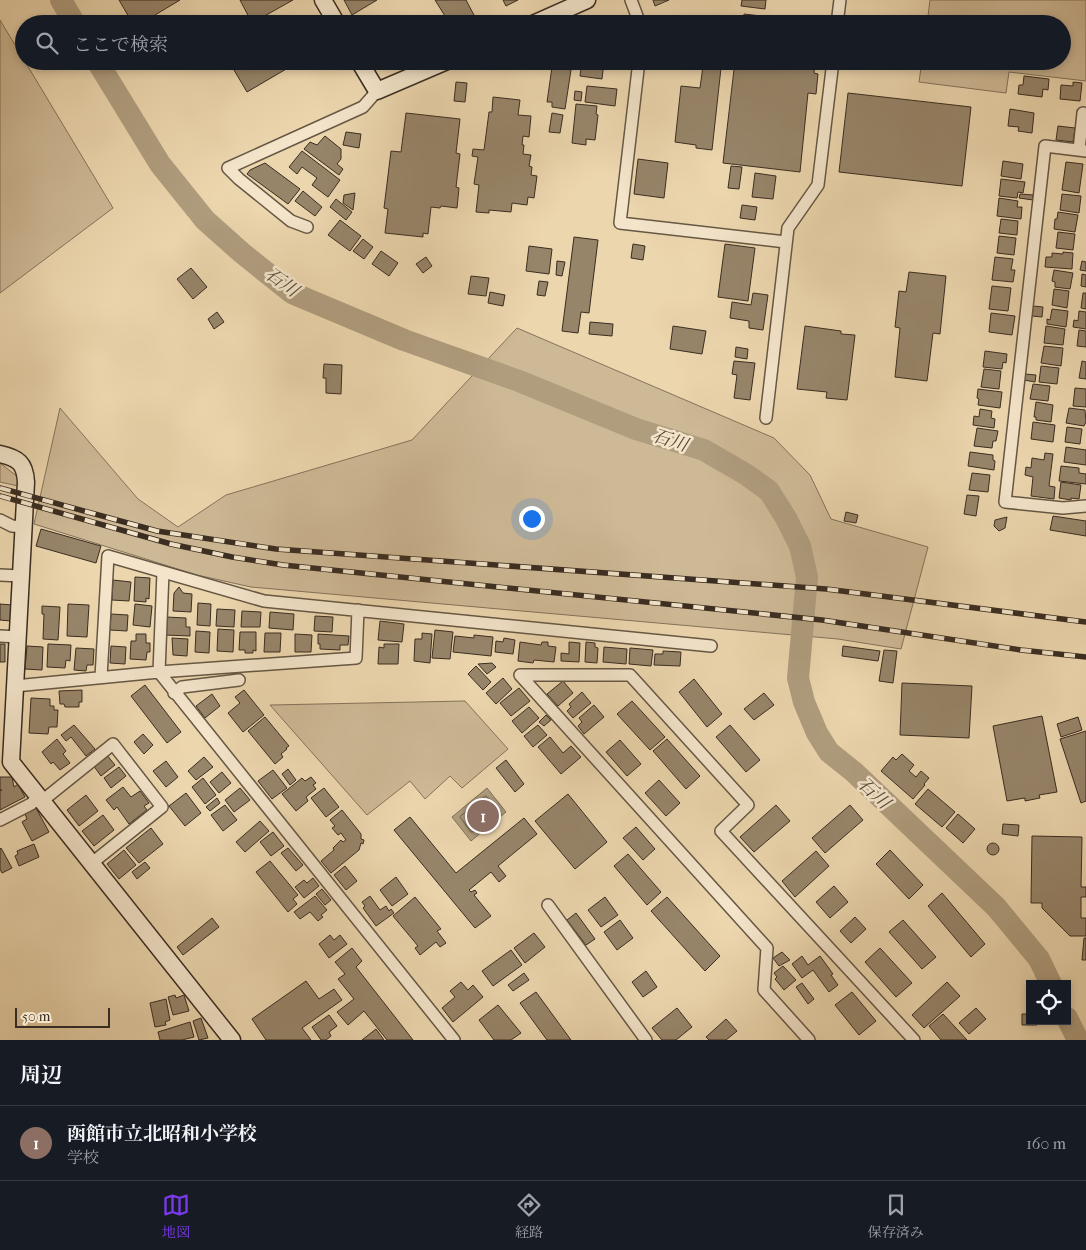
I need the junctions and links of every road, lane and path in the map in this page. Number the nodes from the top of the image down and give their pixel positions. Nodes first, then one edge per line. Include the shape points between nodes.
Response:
1 (323, 0) edge
2 (587, 0) edge
3 (631, 0) edge
4 (840, 0) edge
5 (332, 15) edge
6 (553, 15) edge
7 (637, 15) edge
8 (838, 15) edge
9 (364, 70) edge
10 (427, 70) edge
11 (638, 70) edge
12 (832, 70) edge
13 (377, 92) junction
14 (1083, 113) dead end
15 (1083, 150) edge
16 (307, 227) dead end
17 (786, 242) junction
18 (766, 418) dead end
19 (0, 454) edge
20 (1086, 506) edge
21 (0, 520) edge
22 (23, 527) junction
23 (163, 572) junction
24 (0, 575) edge
25 (21, 576) junction
26 (358, 610) junction
27 (0, 636) edge
28 (18, 637) junction
29 (711, 646) dead end
30 (159, 672) junction
31 (101, 678) junction
32 (239, 680) dead end
33 (15, 686) junction
34 (174, 693) junction
35 (5, 762) edge
36 (40, 799) junction
37 (0, 820) edge
38 (92, 863) junction
39 (548, 905) dead end
40 (225, 1037) edge
41 (454, 1040) edge
42 (646, 1040) edge
43 (809, 1040) edge
44 (914, 1040) edge

1 - 5 street
2 - 6 street
3 - 7 street
4 - 8 street
9 - 13 street
10 - 13 street
11 - 17 street via 620,223
12 - 17 street via 818,185 788,228
13 - 16 street via 363,107 228,168 291,221
14 - 15 street
15 - 20 street via 1045,146 1005,502 1063,508
17 - 18 street
19 - 22 street via 13,457 25,470
21 - 22 street
22 - 25 street
23 - 26 street via 264,601
23 - 30 street
23 - 31 street via 108,556
24 - 25 street
25 - 28 street
26 - 29 street
26 - 30 street via 356,658
27 - 28 street
28 - 33 street
30 - 31 street
30 - 34 street
31 - 33 street
32 - 34 street via 182,687
33 - 35 street
34 - 41 street
35 - 36 street
36 - 37 street
36 - 38 street
36 - 38 street via 113,744 162,807
38 - 40 street
39 - 42 street
43 - 44 street via 764,990 767,948 520,675 630,675 748,805 721,830

